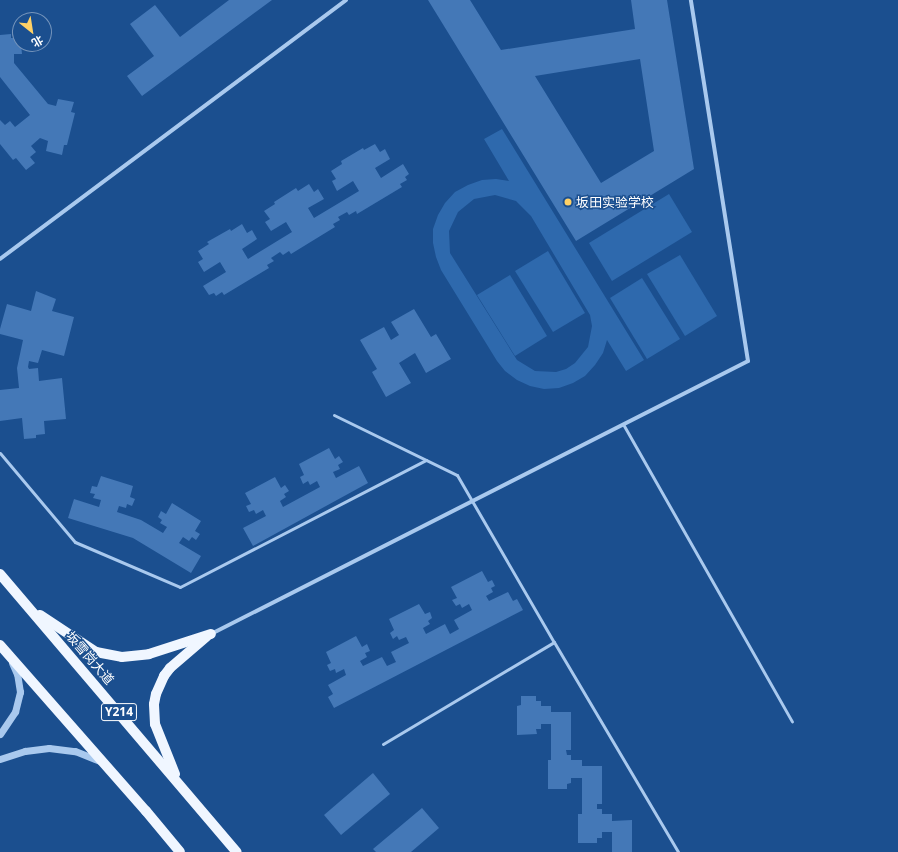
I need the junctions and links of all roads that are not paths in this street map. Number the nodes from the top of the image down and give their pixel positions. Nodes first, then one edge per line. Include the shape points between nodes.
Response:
1 (346, 0) edge
2 (691, 0) edge
3 (0, 259) edge
4 (334, 415) dead end
5 (623, 424) junction
6 (0, 452) edge
7 (426, 460) junction
8 (472, 501) junction
9 (0, 574) edge
10 (27, 606) junction
11 (211, 634) junction
12 (554, 642) junction
13 (0, 645) edge
14 (8, 654) junction
15 (792, 721) dead end
16 (0, 734) edge
17 (383, 744) dead end
18 (0, 759) edge
19 (106, 764) junction
20 (179, 783) junction
21 (180, 852) edge
22 (237, 852) edge
23 (678, 852) edge

1 - 3 street
2 - 5 street via 748,361
4 - 7 lane
5 - 8 street
5 - 15 lane
6 - 7 lane via 75,542 180,587
7 - 8 lane via 457,475
8 - 11 street
8 - 12 lane
9 - 10 main road, 坂雪岗大道 / Y214
10 - 11 main road via 84,645 109,656 135,657 149,654
10 - 20 main road, 坂雪岗大道 / Y214
11 - 20 main road via 170,668 156,694 155,724
12 - 17 lane
12 - 23 lane
13 - 14 main road
14 - 16 street via 17,674 20,692 15,712
14 - 19 main road
18 - 19 street via 24,750 49,748 75,751
19 - 21 main road
20 - 22 main road, 坂雪岗大道 / Y214

